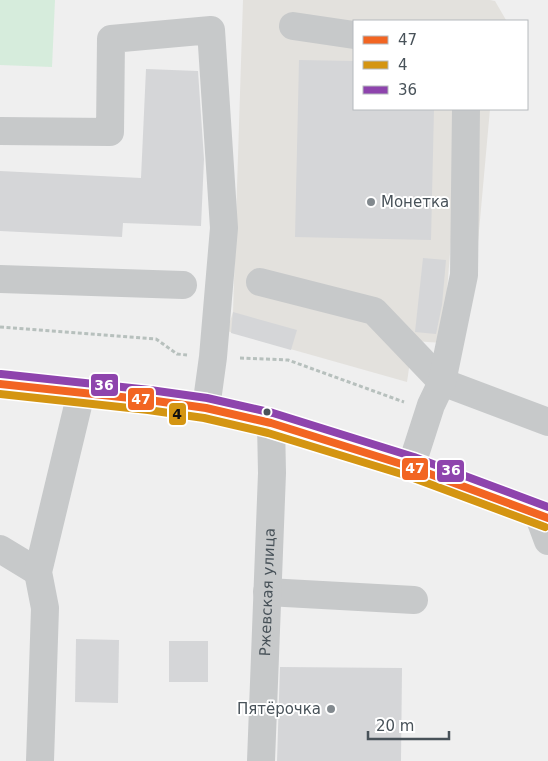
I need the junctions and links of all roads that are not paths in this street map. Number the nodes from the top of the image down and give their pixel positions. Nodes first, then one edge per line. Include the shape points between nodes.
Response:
1 (292, 26) dead end
2 (353, 35) edge
3 (466, 110) edge
4 (0, 131) edge
5 (0, 279) edge
6 (260, 282) dead end
7 (183, 285) dead end
8 (0, 384) edge
9 (81, 392) junction
10 (436, 394) junction
11 (206, 408) junction
12 (271, 422) junction
13 (548, 422) edge
14 (411, 467) junction
15 (543, 516) edge
16 (548, 541) edge
17 (0, 550) edge
18 (38, 572) junction
19 (267, 592) junction
20 (414, 600) dead end
21 (40, 761) edge
22 (261, 761) edge

1 - 2 street
3 - 10 street via 464,275
4 - 11 street via 110,132 111,40 210,30 224,228
5 - 7 street
6 - 10 street via 374,311
8 - 9 main road
9 - 11 main road
9 - 18 street
10 - 13 street
10 - 14 street
11 - 12 main road
12 - 14 main road
12 - 19 street, Ржевская улица
14 - 15 main road
15 - 16 street
17 - 18 street
18 - 21 street via 45,608
19 - 20 street
19 - 22 street, Ржевская улица

